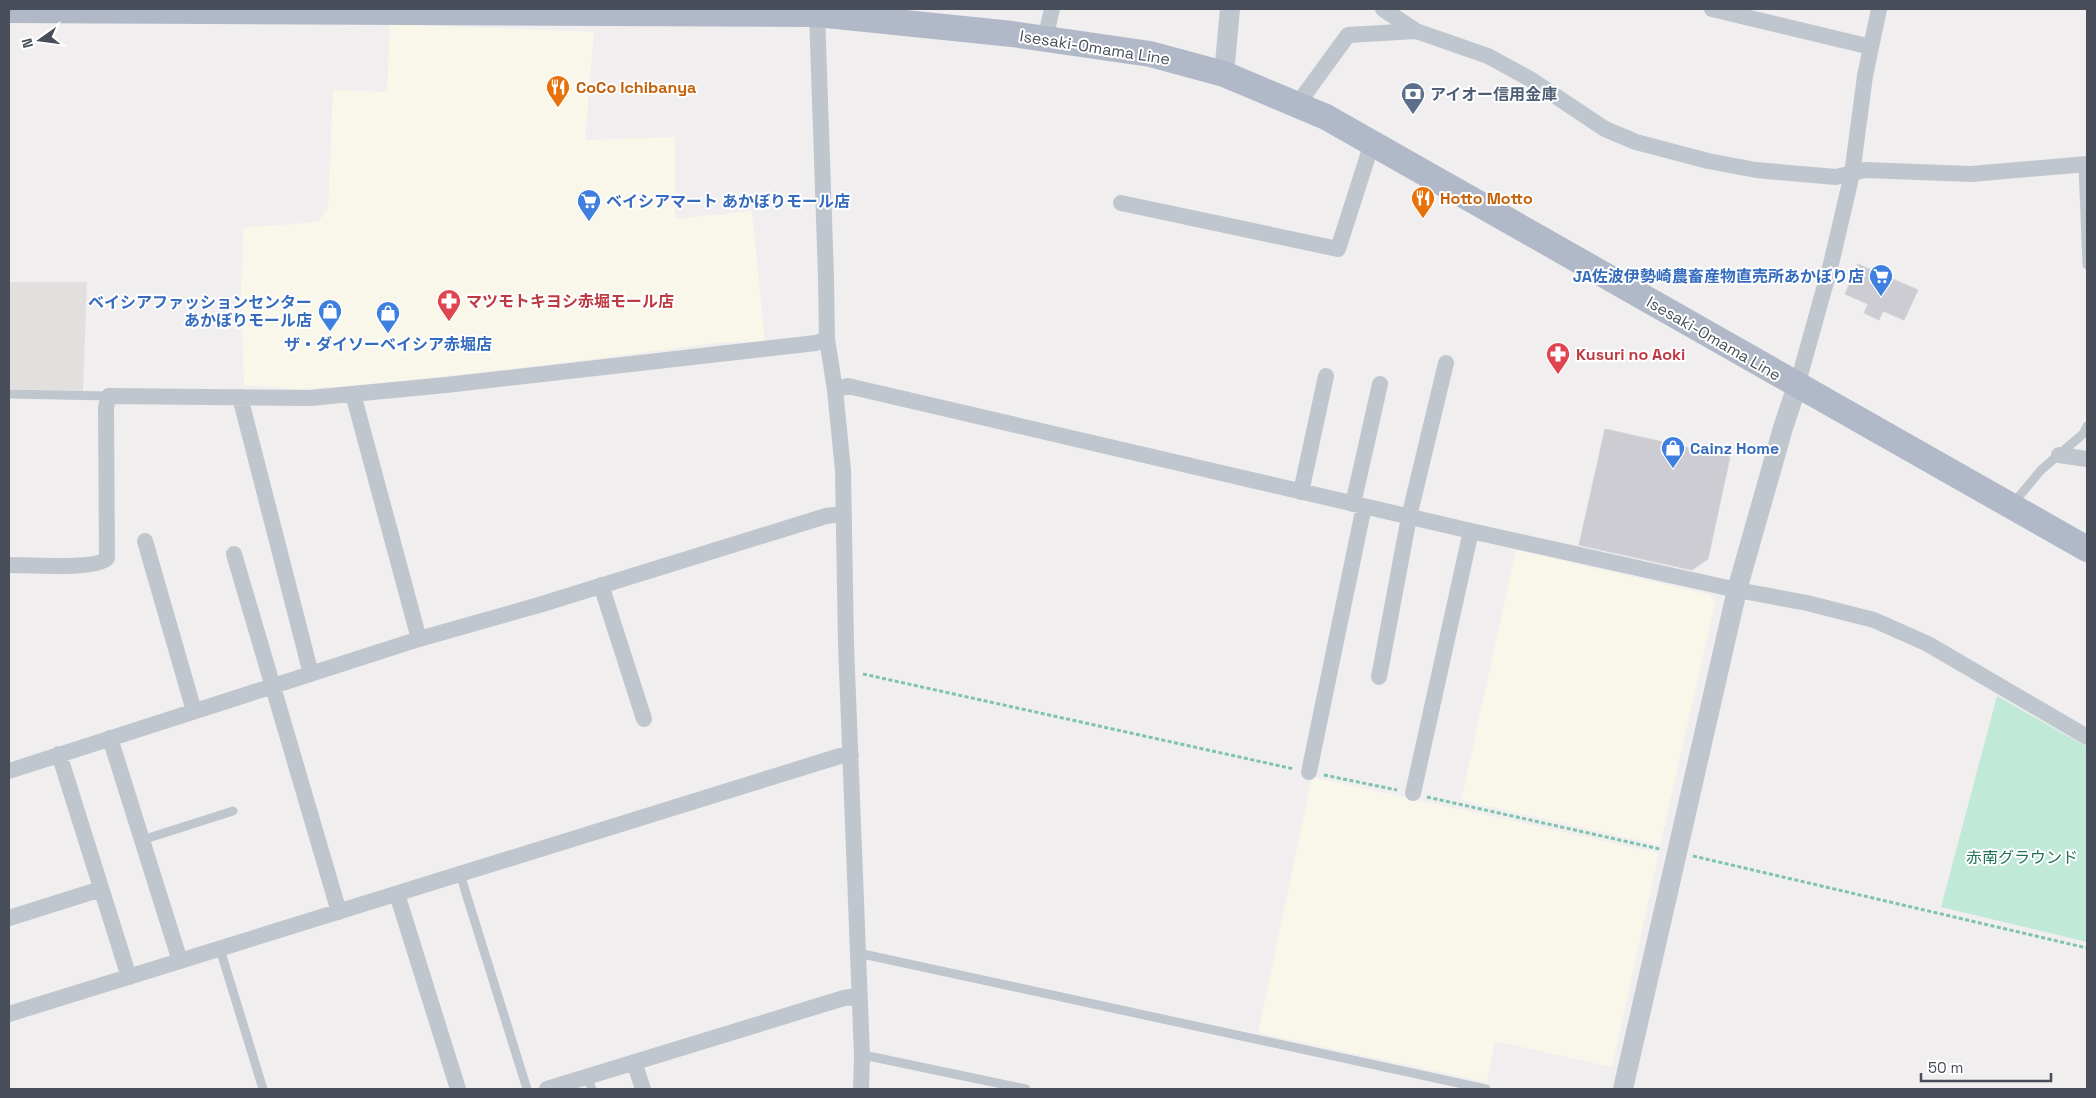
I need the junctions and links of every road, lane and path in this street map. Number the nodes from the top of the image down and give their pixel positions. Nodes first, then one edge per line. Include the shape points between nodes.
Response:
1 (176, 9) edge
2 (1052, 9) edge
3 (1230, 9) edge
4 (1383, 9) edge
5 (1712, 9) edge
6 (1879, 9) edge
7 (9, 10) edge
8 (279, 10) edge
9 (817, 14) junction
10 (1416, 31) junction
11 (1045, 39) junction
12 (1871, 47) junction
13 (1224, 74) junction
14 (1297, 104) junction
15 (1372, 143) junction
16 (2085, 165) edge
17 (1852, 174) junction
18 (1121, 203) dead end
19 (2087, 265) edge
20 (827, 338) junction
21 (1446, 363) dead end
22 (1326, 376) dead end
23 (1380, 384) dead end
24 (1797, 386) junction
25 (835, 390) junction
26 (9, 394) edge
27 (353, 394) junction
28 (109, 396) junction
29 (240, 397) junction
30 (2087, 426) edge
31 (2059, 455) junction
32 (2087, 459) edge
33 (1301, 492) junction
34 (1359, 505) junction
35 (2011, 506) junction
36 (842, 514) junction
37 (1409, 517) junction
38 (1471, 531) junction
39 (145, 541) dead end
40 (2087, 549) edge
41 (234, 554) dead end
42 (9, 565) edge
43 (601, 585) junction
44 (1737, 590) junction
45 (420, 639) junction
46 (848, 670) junction
47 (311, 674) junction
48 (1379, 677) dead end
49 (273, 686) junction
50 (194, 711) junction
51 (644, 718) dead end
52 (2087, 737) edge
53 (110, 738) junction
54 (59, 754) junction
55 (851, 755) junction
56 (9, 770) edge
57 (1309, 772) junction
58 (1413, 793) junction
59 (233, 811) dead end
60 (142, 840) junction
61 (1677, 852) junction
62 (460, 874) junction
63 (101, 889) junction
64 (397, 894) junction
65 (339, 912) junction
66 (10, 915) edge
67 (2087, 948) edge
68 (220, 949) junction
69 (858, 953) junction
70 (180, 961) junction
71 (129, 977) junction
72 (859, 1000) junction
73 (9, 1014) edge
74 (862, 1056) junction
75 (634, 1062) junction
76 (589, 1083) edge
77 (263, 1089) edge
78 (458, 1089) edge
79 (527, 1089) edge
80 (547, 1089) edge
81 (643, 1089) edge
82 (860, 1089) edge
83 (1026, 1089) edge
84 (1486, 1089) edge
85 (1623, 1089) edge

1 - 7 main road, Isesaki-Omama Line
1 - 8 main road, Isesaki-Omama Line
2 - 11 street
3 - 13 street
4 - 10 street
5 - 12 street
6 - 12 street
8 - 9 main road, Isesaki-Omama Line
9 - 11 main road, Isesaki-Omama Line
9 - 20 street
10 - 14 street via 1348,35
10 - 17 street via 1488,56 1530,79 1605,129 1636,142 1756,170 1836,177
11 - 13 main road, Isesaki-Omama Line via 1150,54
12 - 17 street
13 - 14 main road, Isesaki-Omama Line
14 - 15 main road, Isesaki-Omama Line
15 - 18 street via 1338,249
15 - 24 main road, Isesaki-Omama Line
16 - 17 street via 1971,174 1865,170
16 - 19 lane
17 - 24 street
20 - 25 street
20 - 27 street via 816,343
21 - 37 street
22 - 33 street
23 - 34 street
24 - 35 main road, Isesaki-Omama Line
24 - 44 street
25 - 33 street via 848,386
25 - 36 street via 843,470
26 - 28 lane
27 - 29 street via 310,398
27 - 45 street
28 - 29 street
28 - 42 street via 106,407 107,558 104,563 90,566
29 - 47 street
30 - 31 lane via 2083,434
31 - 32 street
31 - 35 lane via 2041,470
33 - 34 street
34 - 37 street
34 - 57 street
35 - 40 main road, Isesaki-Omama Line
36 - 43 street via 826,516
36 - 46 street
37 - 38 street
37 - 48 street
38 - 44 street
38 - 58 street
39 - 50 street
41 - 49 street
43 - 45 street
43 - 51 street
44 - 52 street via 1816,605 1874,620 1907,633
44 - 61 street
45 - 47 street
46 - 55 street
46 - 57 path
47 - 49 street
49 - 50 street
49 - 65 street
50 - 53 street
53 - 54 street
53 - 60 street
54 - 56 street
54 - 63 street
55 - 62 street
55 - 69 street
57 - 58 path
58 - 61 path
59 - 60 lane
60 - 70 street
61 - 67 path
61 - 85 street
62 - 64 street
62 - 79 lane
63 - 66 street
63 - 71 street
64 - 65 street
64 - 78 street
65 - 68 street
68 - 70 street
68 - 77 lane
69 - 72 street
69 - 84 lane
70 - 71 street
71 - 73 street
72 - 74 street
72 - 75 street via 844,998
74 - 82 street
74 - 83 lane
75 - 76 street
75 - 81 street
76 - 80 street

